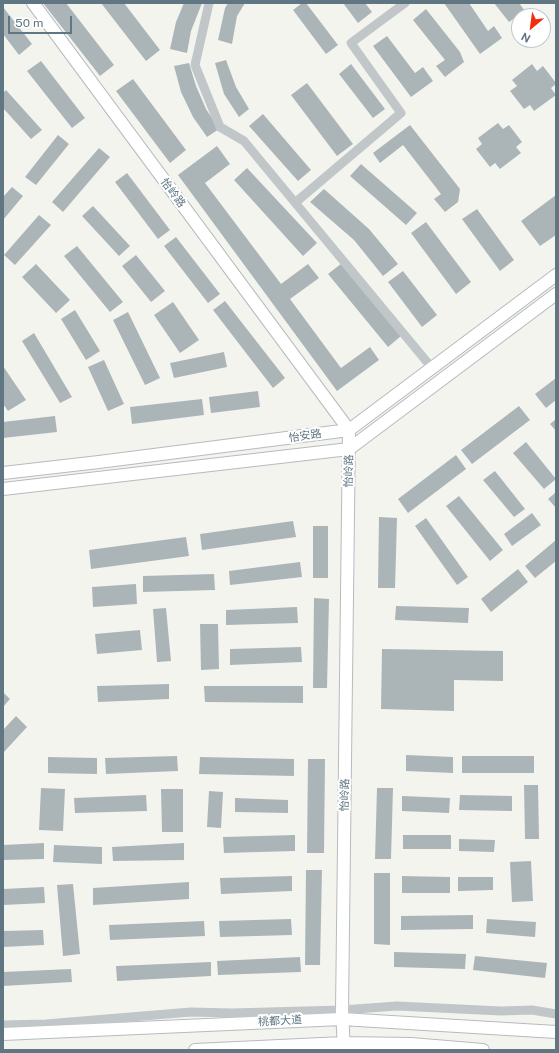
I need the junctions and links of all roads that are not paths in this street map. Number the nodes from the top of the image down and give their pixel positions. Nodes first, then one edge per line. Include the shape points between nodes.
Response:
1 (33, 3) edge
2 (209, 3) edge
3 (405, 3) edge
4 (296, 202) junction
5 (556, 275) edge
6 (556, 294) edge
7 (432, 368) junction
8 (349, 430) junction
9 (349, 449) junction
10 (3, 473) edge
11 (3, 489) edge
12 (342, 1014) junction
13 (556, 1014) edge
14 (3, 1025) edge
15 (556, 1032) edge
16 (3, 1034) edge
17 (344, 1046) edge
18 (195, 1050) edge
19 (483, 1050) edge

1 - 8 street, 怡岭路
2 - 4 street via 195,65 220,127 244,141
3 - 4 street via 351,43 401,113
4 - 7 street
5 - 7 street, 怡安路
6 - 9 street
7 - 8 street, 怡安路
8 - 9 street, 怡岭路
8 - 10 street, 怡安路
9 - 11 street, 怡安路
9 - 12 street, 怡岭路
12 - 13 street via 397,1006 532,1010
12 - 14 street via 191,1012
12 - 15 street, 桃都大道
12 - 16 street, 桃都大道
12 - 17 street, 怡岭路
17 - 18 street
17 - 19 street via 411,1044

